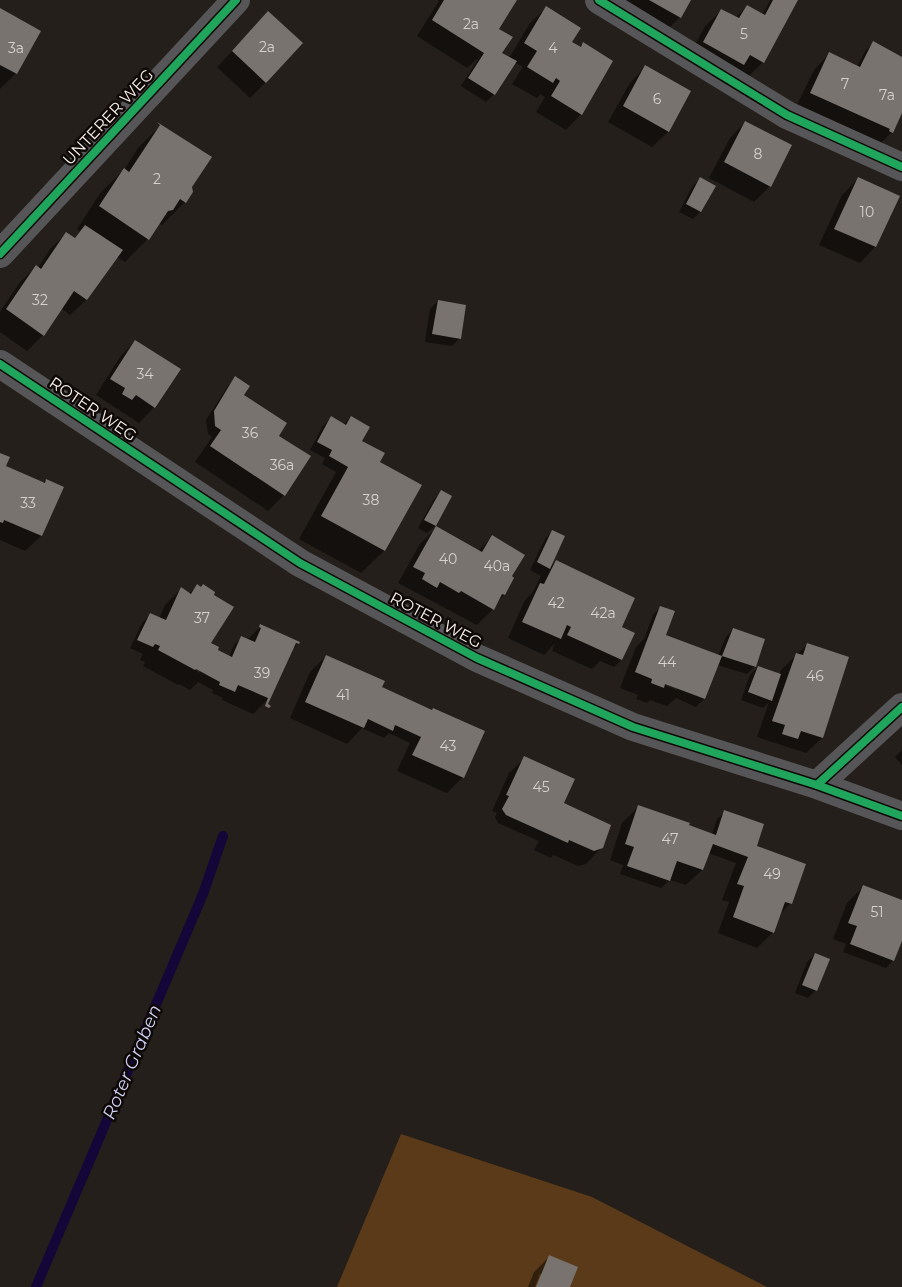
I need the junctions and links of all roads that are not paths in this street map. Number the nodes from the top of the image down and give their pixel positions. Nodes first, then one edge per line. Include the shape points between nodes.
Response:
1 (236, 0) edge
2 (599, 0) edge
3 (902, 168) edge
4 (0, 254) edge
5 (0, 364) edge
6 (902, 707) edge
7 (817, 785) junction
8 (902, 816) edge

1 - 4 street, UNTERER WEG
2 - 3 street via 787,115
5 - 7 street, ROTER WEG via 300,563 477,658 634,726
6 - 7 street
7 - 8 street, ROTER WEG

